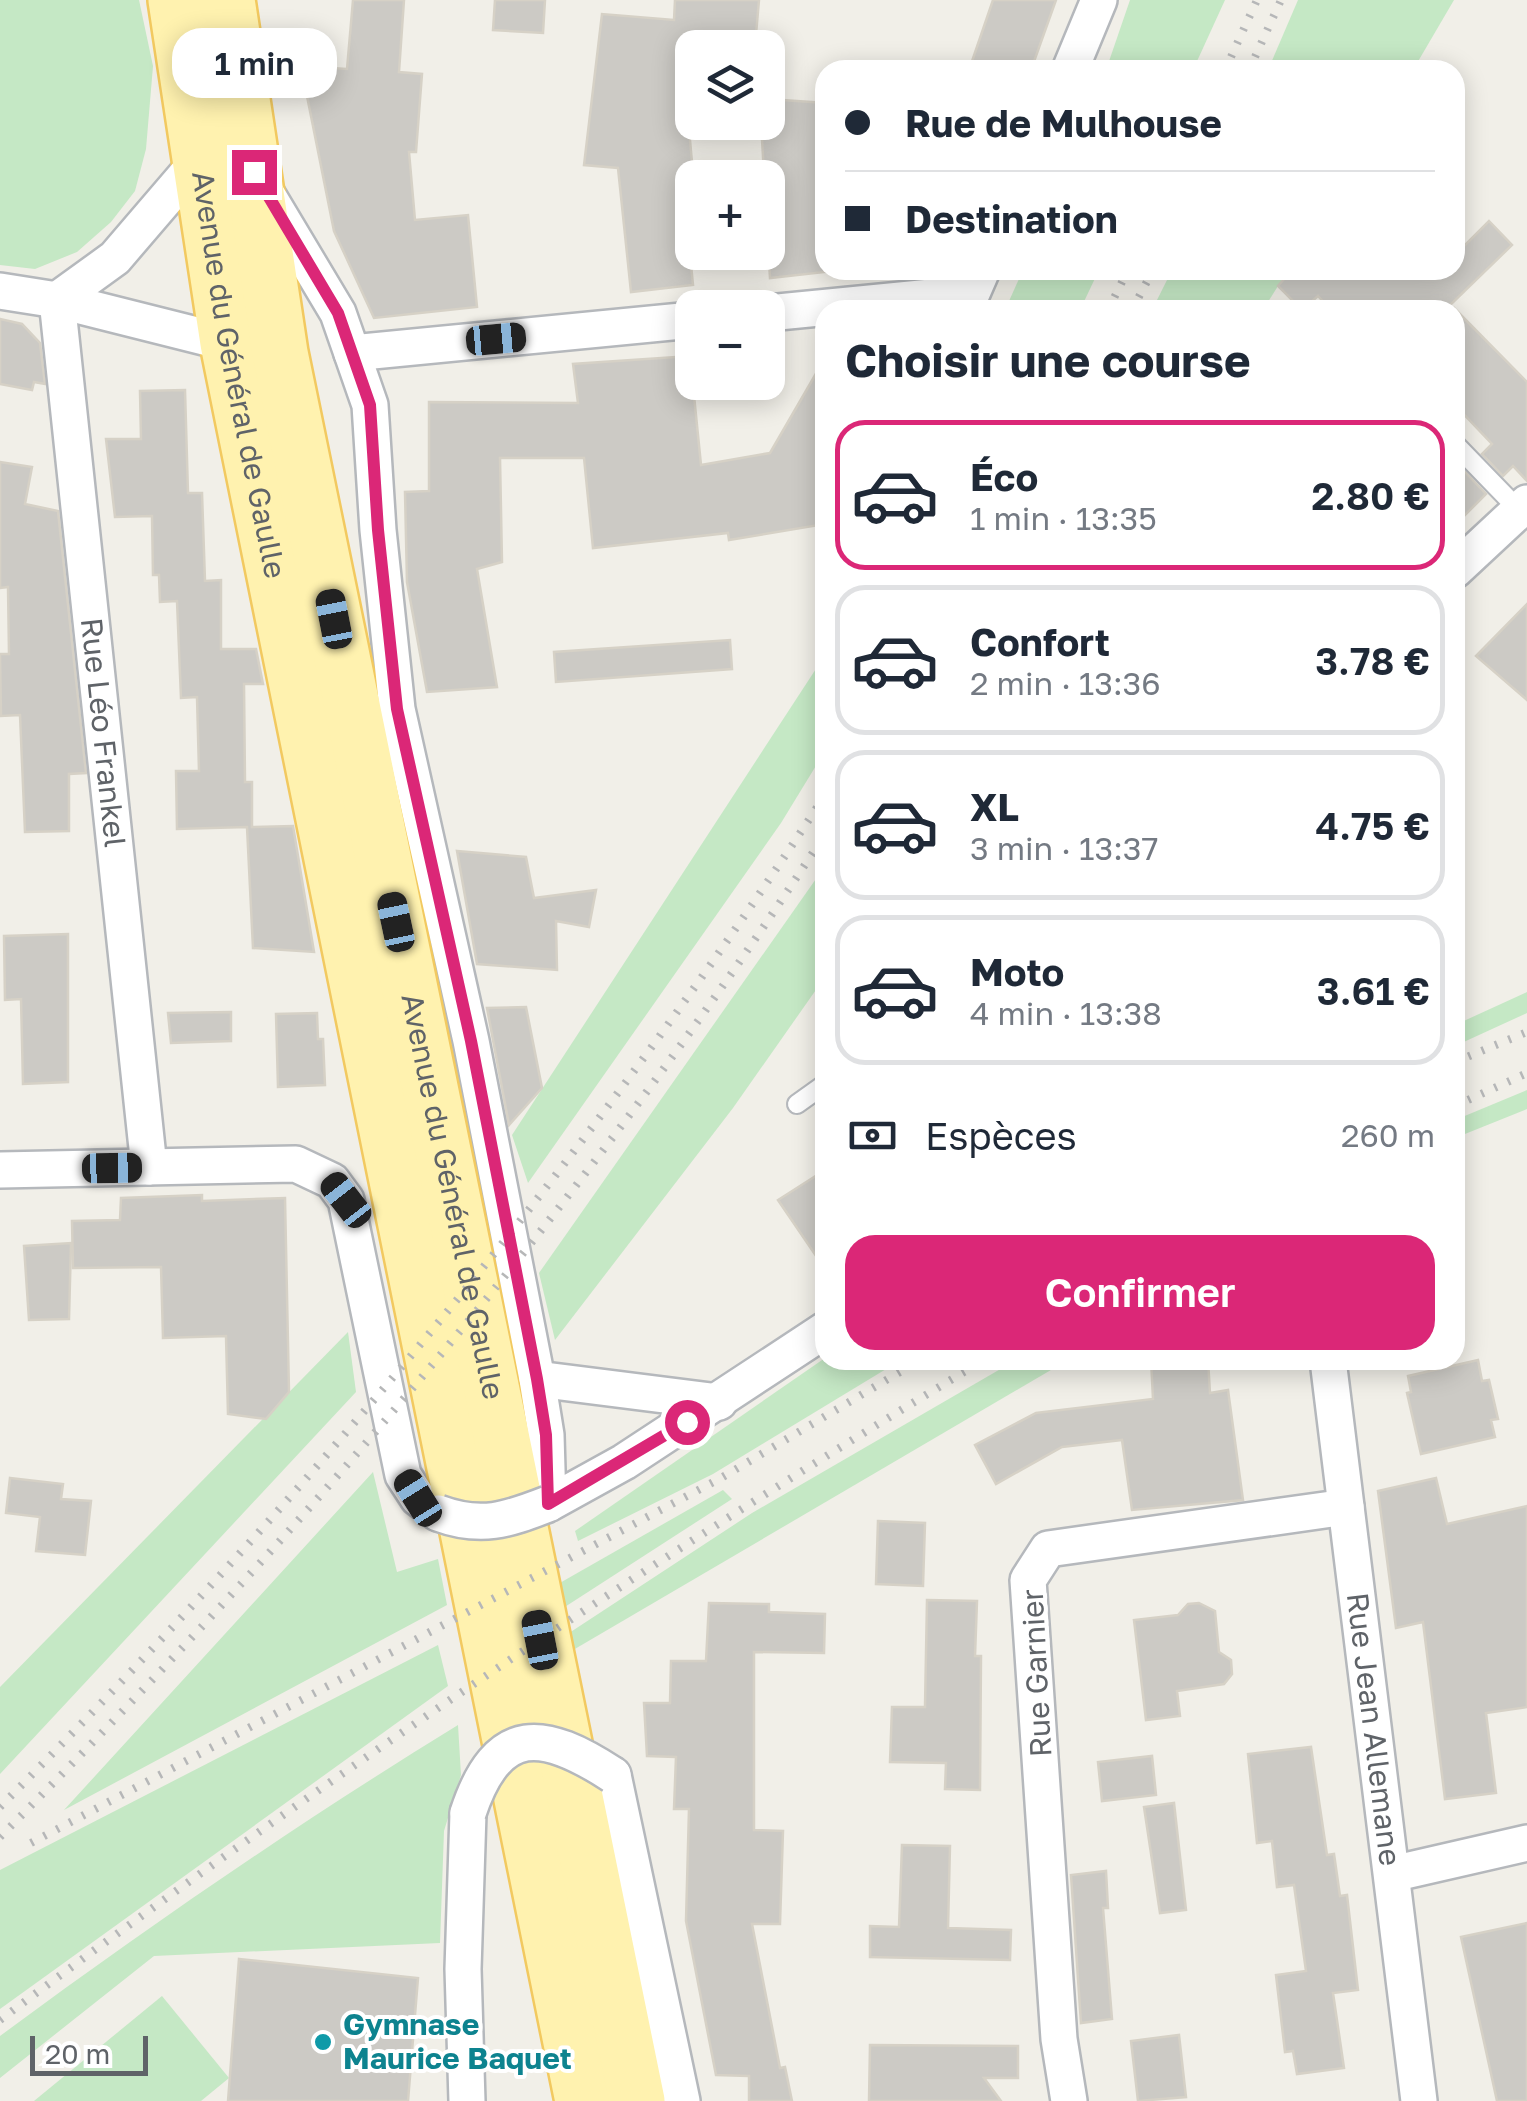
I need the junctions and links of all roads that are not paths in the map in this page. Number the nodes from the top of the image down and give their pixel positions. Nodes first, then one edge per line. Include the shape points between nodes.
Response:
1 (176, 0) edge
2 (227, 0) edge
3 (1099, 0) edge
4 (1074, 60) edge
5 (199, 160) junction
6 (254, 172) junction
7 (977, 282) edge
8 (0, 291) edge
9 (57, 300) junction
10 (856, 300) edge
11 (815, 306) edge
12 (785, 310) edge
13 (675, 322) edge
14 (228, 343) junction
15 (352, 353) junction
16 (1465, 453) edge
17 (1522, 506) edge
18 (1465, 560) edge
19 (815, 1091) edge
20 (797, 1104) dead end
21 (149, 1168) junction
22 (0, 1170) edge
23 (815, 1337) edge
24 (1329, 1370) edge
25 (537, 1379) junction
26 (719, 1402) junction
27 (548, 1504) junction
28 (1346, 1507) junction
29 (1527, 1843) edge
30 (1393, 1882) junction
31 (467, 2101) edge
32 (583, 2101) edge
33 (637, 2101) edge
34 (682, 2101) edge
35 (1069, 2101) edge
36 (1419, 2101) edge

1 - 5 main road, Avenue du Général de Gaulle
2 - 6 main road, Avenue du Général de Gaulle
3 - 4 street
5 - 9 street via 115,258
5 - 14 main road, Avenue du Général de Gaulle
6 - 15 street, Avenue du Général de Gaulle via 338,313
6 - 33 main road, Avenue du Général de Gaulle via 280,354
7 - 10 street
8 - 9 street
9 - 14 street
9 - 21 street, Rue Léo Frankel
11 - 12 street
13 - 15 street
14 - 32 main road, Avenue du Général de Gaulle
15 - 25 street, Avenue du Général de Gaulle via 370,405 397,709
16 - 17 lane
17 - 18 street
19 - 20 lane
21 - 22 street
21 - 27 street, bridge via 296,1164 332,1181 346,1200 403,1475 418,1498 438,1513 476,1524 498,1524
23 - 26 street
24 - 28 street, Rue Jean Allemane
25 - 26 street
25 - 27 street, Avenue du Général de Gaulle
26 - 27 street
28 - 30 street, Rue Jean Allemane
28 - 35 street, Rue Garnier via 1048,1550 1028,1580 1059,2039
29 - 30 street
30 - 36 street, Rue Jean Allemane
31 - 34 street, bridge via 468,1813 487,1771 527,1741 572,1748 613,1775

